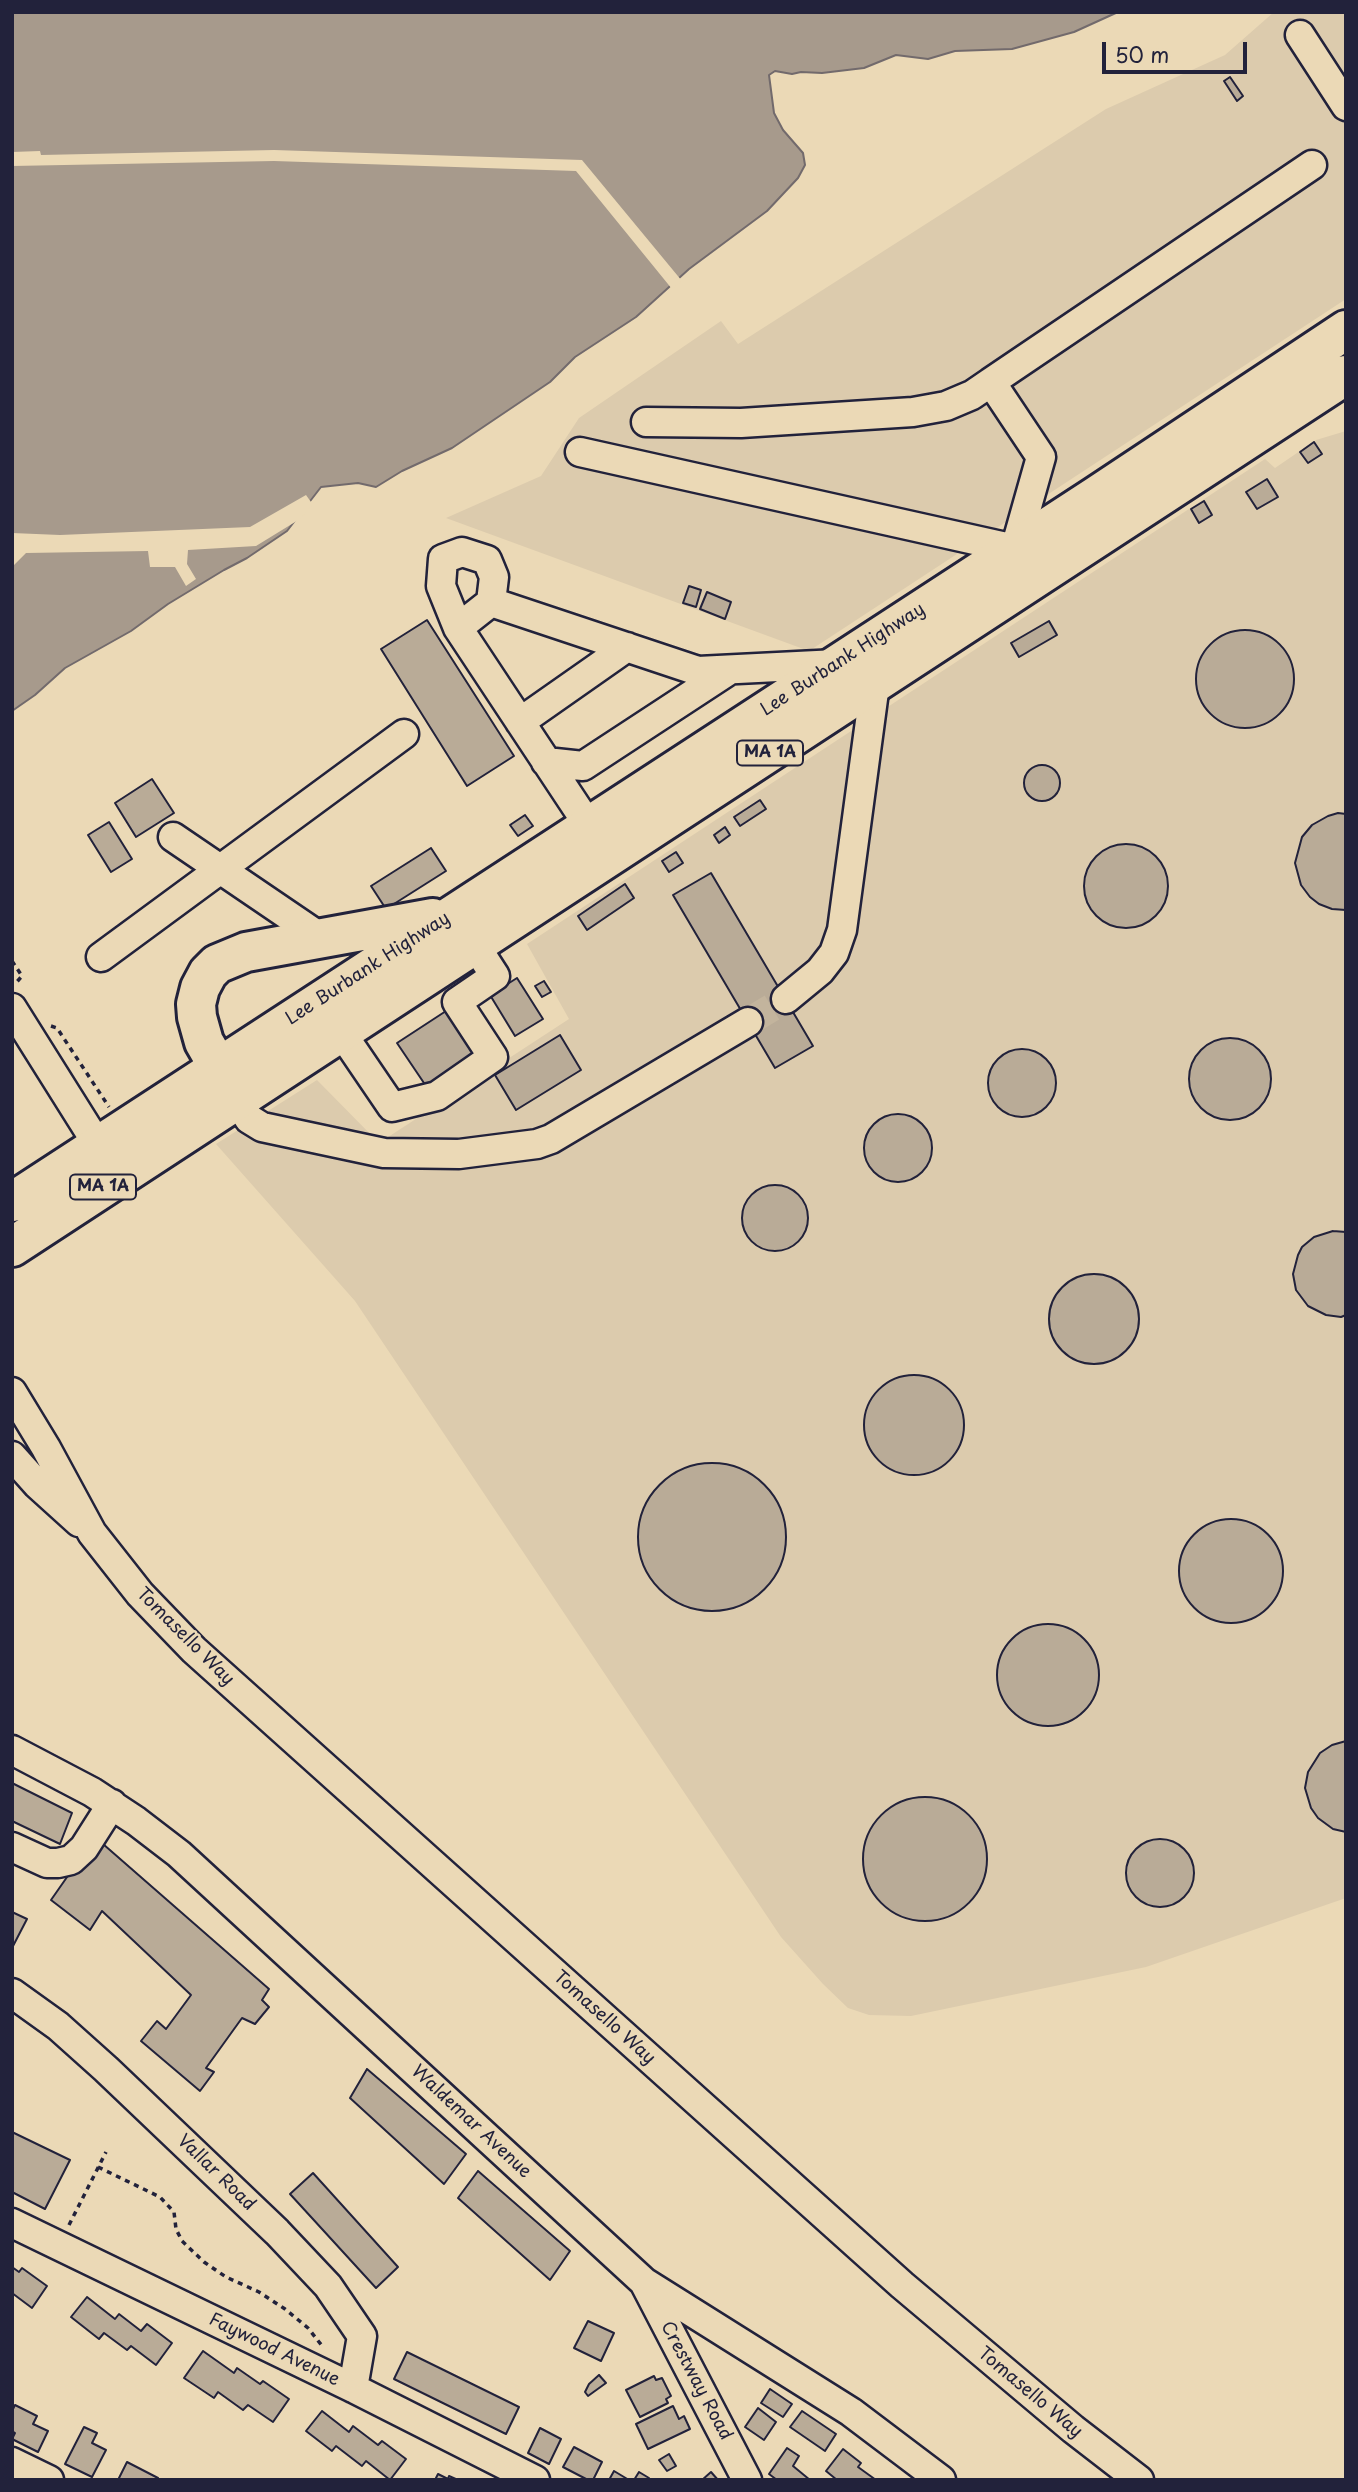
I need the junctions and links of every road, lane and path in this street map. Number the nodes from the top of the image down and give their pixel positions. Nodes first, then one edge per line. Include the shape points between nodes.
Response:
1 (1300, 35) dead end
2 (1346, 106) edge
3 (1312, 165) dead end
4 (1346, 330) edge
5 (1346, 375) edge
6 (991, 382) junction
7 (646, 422) dead end
8 (580, 452) dead end
9 (1015, 549) junction
10 (491, 602) junction
11 (458, 628) junction
12 (627, 647) junction
13 (838, 664) junction
14 (729, 670) junction
15 (875, 684) junction
16 (520, 722) junction
17 (404, 734) dead end
18 (546, 762) junction
19 (589, 826) junction
20 (173, 837) dead end
21 (221, 869) junction
22 (453, 914) junction
23 (323, 939) junction
24 (475, 945) junction
25 (101, 957) dead end
26 (786, 999) tunnel mouth
27 (12, 1008) edge
28 (748, 1022) tunnel mouth
29 (341, 1032) junction
30 (22, 1047) edge
31 (217, 1067) junction
32 (237, 1099) junction
33 (99, 1145) junction
34 (12, 1202) edge
35 (12, 1247) edge
36 (12, 1392) edge
37 (12, 1456) edge
38 (92, 1533) junction
39 (12, 1750) edge
40 (112, 1804) junction
41 (12, 1847) edge
42 (12, 1993) edge
43 (106, 2152) dead end
44 (98, 2167) junction
45 (12, 2223) edge
46 (69, 2225) dead end
47 (644, 2282) junction
48 (327, 2351) dead end
49 (353, 2388) junction
50 (12, 2462) edge
51 (49, 2480) edge
52 (535, 2480) edge
53 (747, 2480) edge
54 (941, 2480) edge
55 (1139, 2480) edge

1 - 2 street
3 - 6 street
4 - 9 highway, Lee Burbank Highway / MA 1A
5 - 15 highway, MA 1A
6 - 7 street via 946,407 913,412 741,423
6 - 9 street via 1041,457
8 - 9 street
9 - 13 highway, Lee Burbank Highway / MA 1A
10 - 11 street
10 - 11 street via 494,577 487,560 462,552 443,559 441,586
10 - 12 street
11 - 16 street
12 - 14 street via 698,671
12 - 16 street
13 - 14 street
13 - 19 highway, Lee Burbank Highway / MA 1A
14 - 18 street via 583,766
15 - 24 highway, MA 1A
15 - 26 street via 842,930 834,953 820,971
16 - 18 street
17 - 21 street
18 - 19 street
19 - 22 highway, Lee Burbank Highway / MA 1A
20 - 21 street
21 - 23 street
21 - 25 street
22 - 23 highway
22 - 31 highway, Lee Burbank Highway / MA 1A
23 - 31 highway via 239,954 208,972 198,993 197,1017
24 - 29 highway, MA 1A
24 - 29 street via 495,976 457,1002 493,1057 436,1096 392,1107
27 - 30 street
28 - 32 street via 537,1144 450,1154 384,1153 262,1127 249,1119
29 - 32 highway, MA 1A
30 - 33 street
31 - 32 highway
31 - 33 highway, Lee Burbank Highway / MA 1A
32 - 35 highway, MA 1A
33 - 34 highway, MA 1A
36 - 38 street, Tomasello Way
37 - 38 street, Tomasello Way
38 - 55 street, Tomasello Way via 158,1614 233,1686 902,2285
39 - 40 street, Waldemar Avenue
40 - 41 street via 71,1860 47,1863
40 - 47 street, Waldemar Avenue via 208,1879
42 - 49 street, Vallar Road via 106,2069 328,2286 362,2336
43 - 44 path
44 - 46 path
44 - 48 path via 160,2197 174,2212 182,2241 204,2262 285,2309
45 - 49 street, Faywood Avenue
47 - 53 street, Crestway Road
47 - 54 street, Waldemar Avenue via 851,2412
49 - 52 street, Faywood Avenue
50 - 51 street

